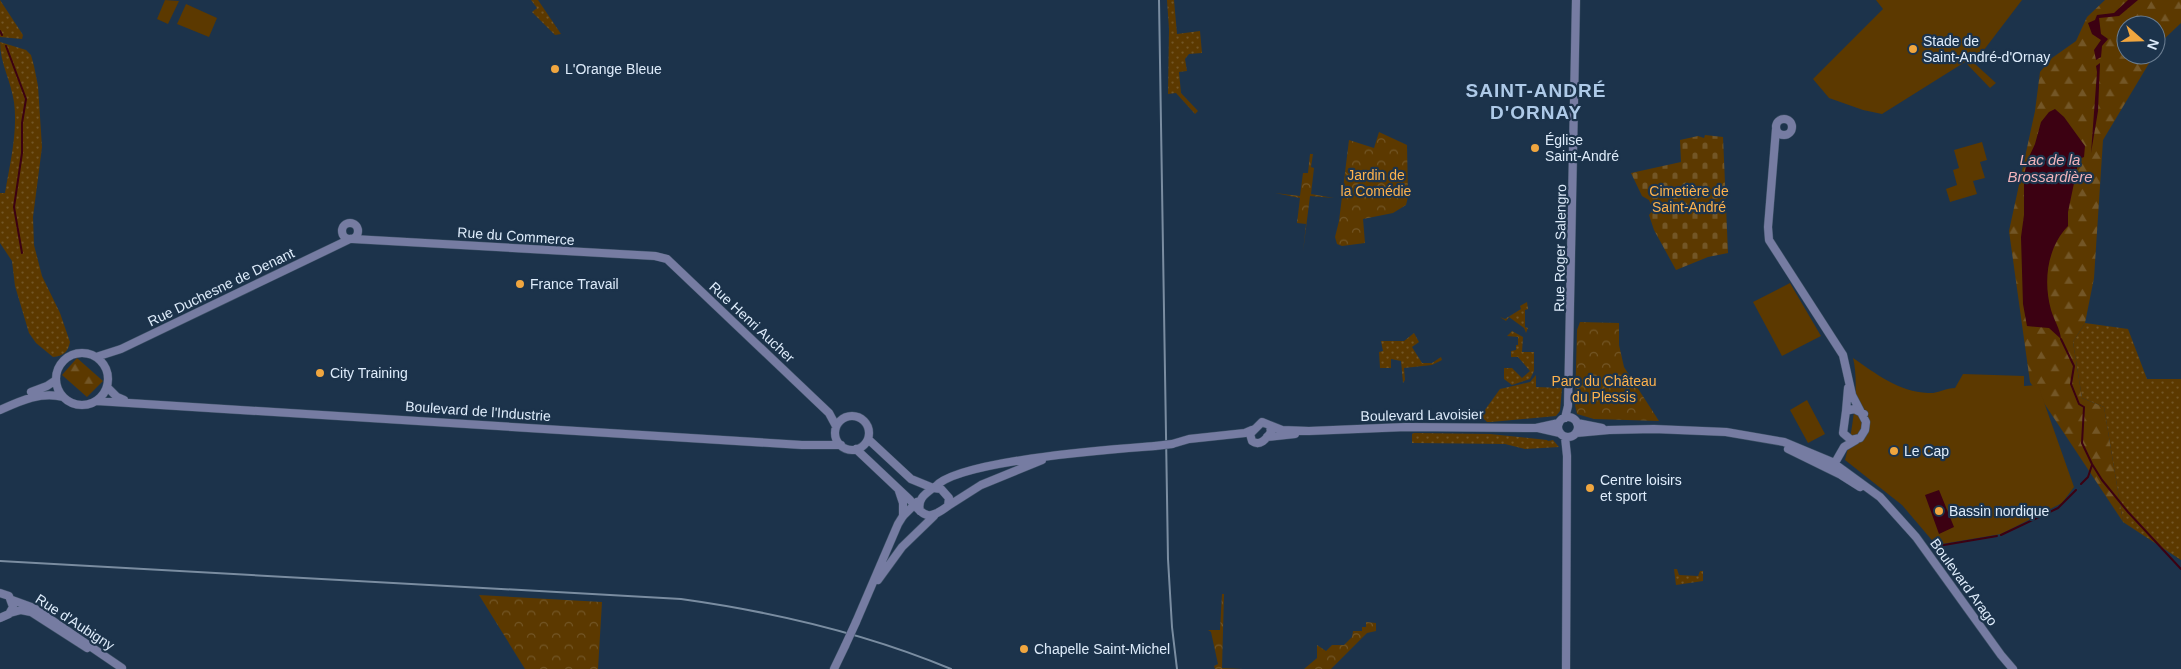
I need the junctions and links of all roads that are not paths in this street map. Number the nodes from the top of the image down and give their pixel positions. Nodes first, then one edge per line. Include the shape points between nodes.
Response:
1 (1576, 0) edge
2 (1776, 129) junction
3 (1786, 136) junction
4 (1775, 150) junction
5 (342, 231) junction
6 (358, 231) junction
7 (351, 239) junction
8 (376, 240) junction
9 (332, 247) junction
10 (655, 256) joint
11 (121, 349) junction
12 (96, 357) junction
13 (107, 372) junction
14 (56, 380) junction
15 (1849, 381) junction
16 (107, 387) junction
17 (63, 397) junction
18 (97, 401) junction
19 (133, 403) junction
20 (0, 406) edge
21 (0, 410) edge
22 (1846, 411) junction
23 (829, 413) junction
24 (1864, 414) junction
25 (845, 417) junction
26 (1568, 421) junction
27 (1270, 426) junction
28 (1536, 428) junction
29 (835, 429) junction
30 (1252, 430) junction
31 (1609, 430) junction
32 (1309, 431) junction
33 (1842, 433) junction
34 (1568, 435) junction
35 (1267, 437) junction
36 (868, 439) junction
37 (1856, 440) junction
38 (1252, 441) junction
39 (1172, 444) junction
40 (821, 446) junction
41 (841, 446) junction
42 (856, 449) junction
43 (1053, 456) junction
44 (1830, 465) junction
45 (896, 488) junction
46 (934, 488) junction
47 (922, 497) junction
48 (914, 504) junction
49 (948, 506) junction
50 (920, 511) junction
51 (903, 516) junction
52 (934, 516) junction
53 (0, 593) edge
54 (866, 599) junction
55 (12, 600) junction
56 (5, 616) edge
57 (0, 626) edge
58 (2008, 666) edge
59 (123, 669) edge
60 (834, 669) edge
61 (1566, 669) edge
62 (2014, 669) edge

1 - 26 main road, Rue Roger Salengro
2 - 3 main road
2 - 3 main road via 1780,120 1788,120 1793,130
2 - 4 main road
3 - 4 main road
4 - 15 main road via 1769,240 1836,342 1847,365
5 - 6 main road via 351,223
5 - 7 main road via 343,236
5 - 9 main road
6 - 7 main road via 357,236
6 - 8 main road, Rue du Commerce
7 - 8 main road, Rue du Commerce
7 - 9 main road, Rue Duchesne de Denant
8 - 10 main road, Rue du Commerce
9 - 11 main road, Rue Duchesne de Denant
10 - 23 main road, Rue Henri Aucher via 667,259
11 - 12 main road, Rue Duchesne de Denant
11 - 13 main road via 113,357
12 - 13 main road
12 - 14 main road via 84,353 71,356 59,367
13 - 16 main road
14 - 17 main road
14 - 20 main road
15 - 22 main road
15 - 24 main road via 1852,395
16 - 18 main road
16 - 19 main road, Boulevard de l'Industrie via 117,397
17 - 18 main road via 79,406
17 - 21 main road via 39,395
18 - 19 main road, Boulevard de l'Industrie
19 - 40 main road, Boulevard de l'Industrie
22 - 24 main road via 1854,409
22 - 33 main road
23 - 25 main road, Rue Henri Aucher
23 - 29 main road, Rue Henri Aucher
24 - 37 main road via 1865,430
25 - 29 main road
25 - 36 main road via 856,416 865,422
26 - 28 main road, Boulevard Lavoisier
26 - 31 main road, Boulevard Arago
26 - 34 main road
26 - 34 main road
27 - 30 main road, Boulevard Lavoisier via 1262,422
27 - 32 main road, Boulevard Lavoisier
27 - 35 main road via 1271,432
28 - 32 main road, Boulevard Lavoisier via 1406,427
28 - 34 main road, Boulevard Lavoisier
29 - 40 main road
29 - 41 main road
30 - 38 main road
30 - 39 main road, Boulevard Lavoisier
31 - 34 main road, Boulevard Arago
31 - 44 main road, Boulevard Arago via 1714,432 1776,440 1803,449
32 - 35 main road, Boulevard Lavoisier
33 - 37 main road
33 - 44 main road
34 - 61 main road
35 - 38 main road, Boulevard Lavoisier via 1259,443
36 - 42 main road
36 - 46 main road via 912,479
37 - 44 main road via 1844,447
38 - 39 main road, Boulevard Lavoisier
39 - 43 main road, Boulevard Lavoisier, bridge
40 - 41 main road, Boulevard de l'Industrie
41 - 42 main road
42 - 45 main road
43 - 46 main road, Boulevard Lavoisier via 1006,462 947,479
43 - 49 main road, Boulevard Lavoisier via 996,477
44 - 58 main road, Boulevard Arago via 1898,517 1934,561
45 - 48 main road
45 - 51 main road via 904,503
46 - 47 main road
46 - 49 main road via 950,498
47 - 48 main road
47 - 50 main road
48 - 50 main road
48 - 51 main road
49 - 52 main road
50 - 52 main road
51 - 54 main road
52 - 54 main road via 898,553
53 - 55 main road, Rue d'Aubigny
54 - 60 main road, bridge
55 - 56 main road via 13,607
55 - 59 main road, Rue d'Aubigny via 34,608
56 - 57 main road
56 - 59 main road, Rue d'Aubigny via 21,610 31,612
58 - 62 main road, Boulevard Arago

